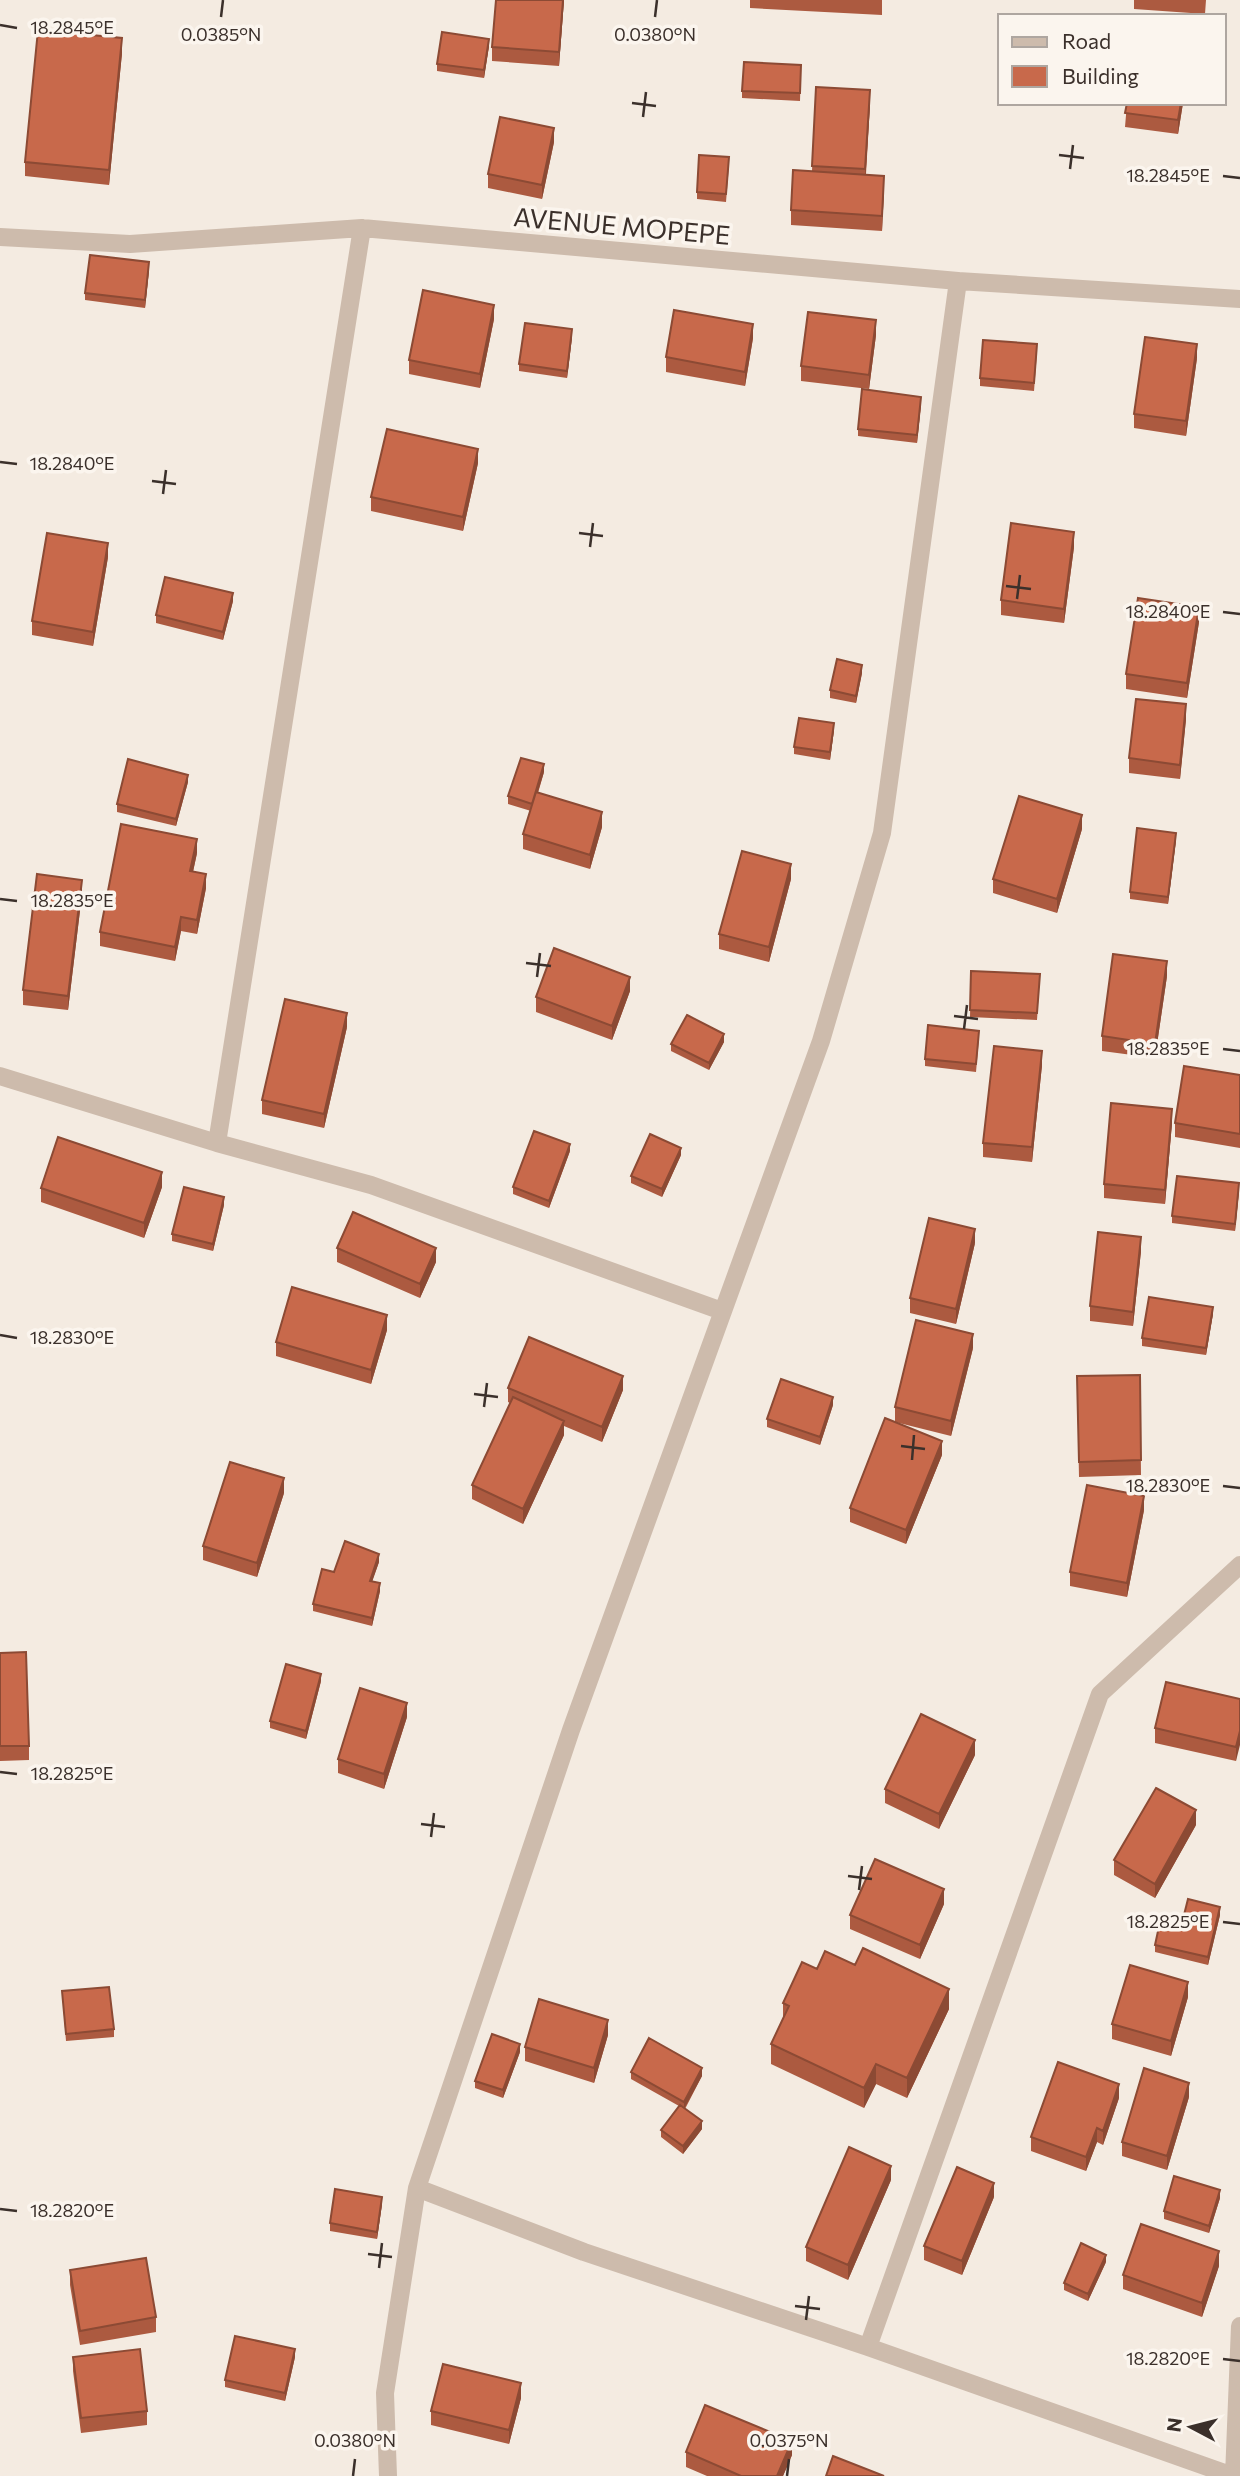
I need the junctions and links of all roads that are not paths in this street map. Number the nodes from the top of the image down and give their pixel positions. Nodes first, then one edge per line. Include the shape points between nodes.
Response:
1 (362, 228) junction
2 (0, 237) edge
3 (958, 281) junction
4 (1240, 299) edge
5 (0, 1076) edge
6 (217, 1143) junction
7 (723, 1311) junction
8 (1240, 1565) edge
9 (417, 2188) junction
10 (1240, 2326) edge
11 (868, 2347) junction
12 (388, 2476) edge
13 (1234, 2476) edge

1 - 2 street, AVENUE MOPEPE via 130,244
1 - 3 street, AVENUE MOPEPE
1 - 6 street
3 - 4 street, AVENUE MOPEPE
3 - 7 street via 882,833 821,1041
5 - 6 street
6 - 7 street via 371,1185
7 - 9 street via 571,1730
8 - 11 street via 1100,1694
9 - 11 street via 583,2252
9 - 12 street via 385,2393
10 - 13 street
11 - 13 street

